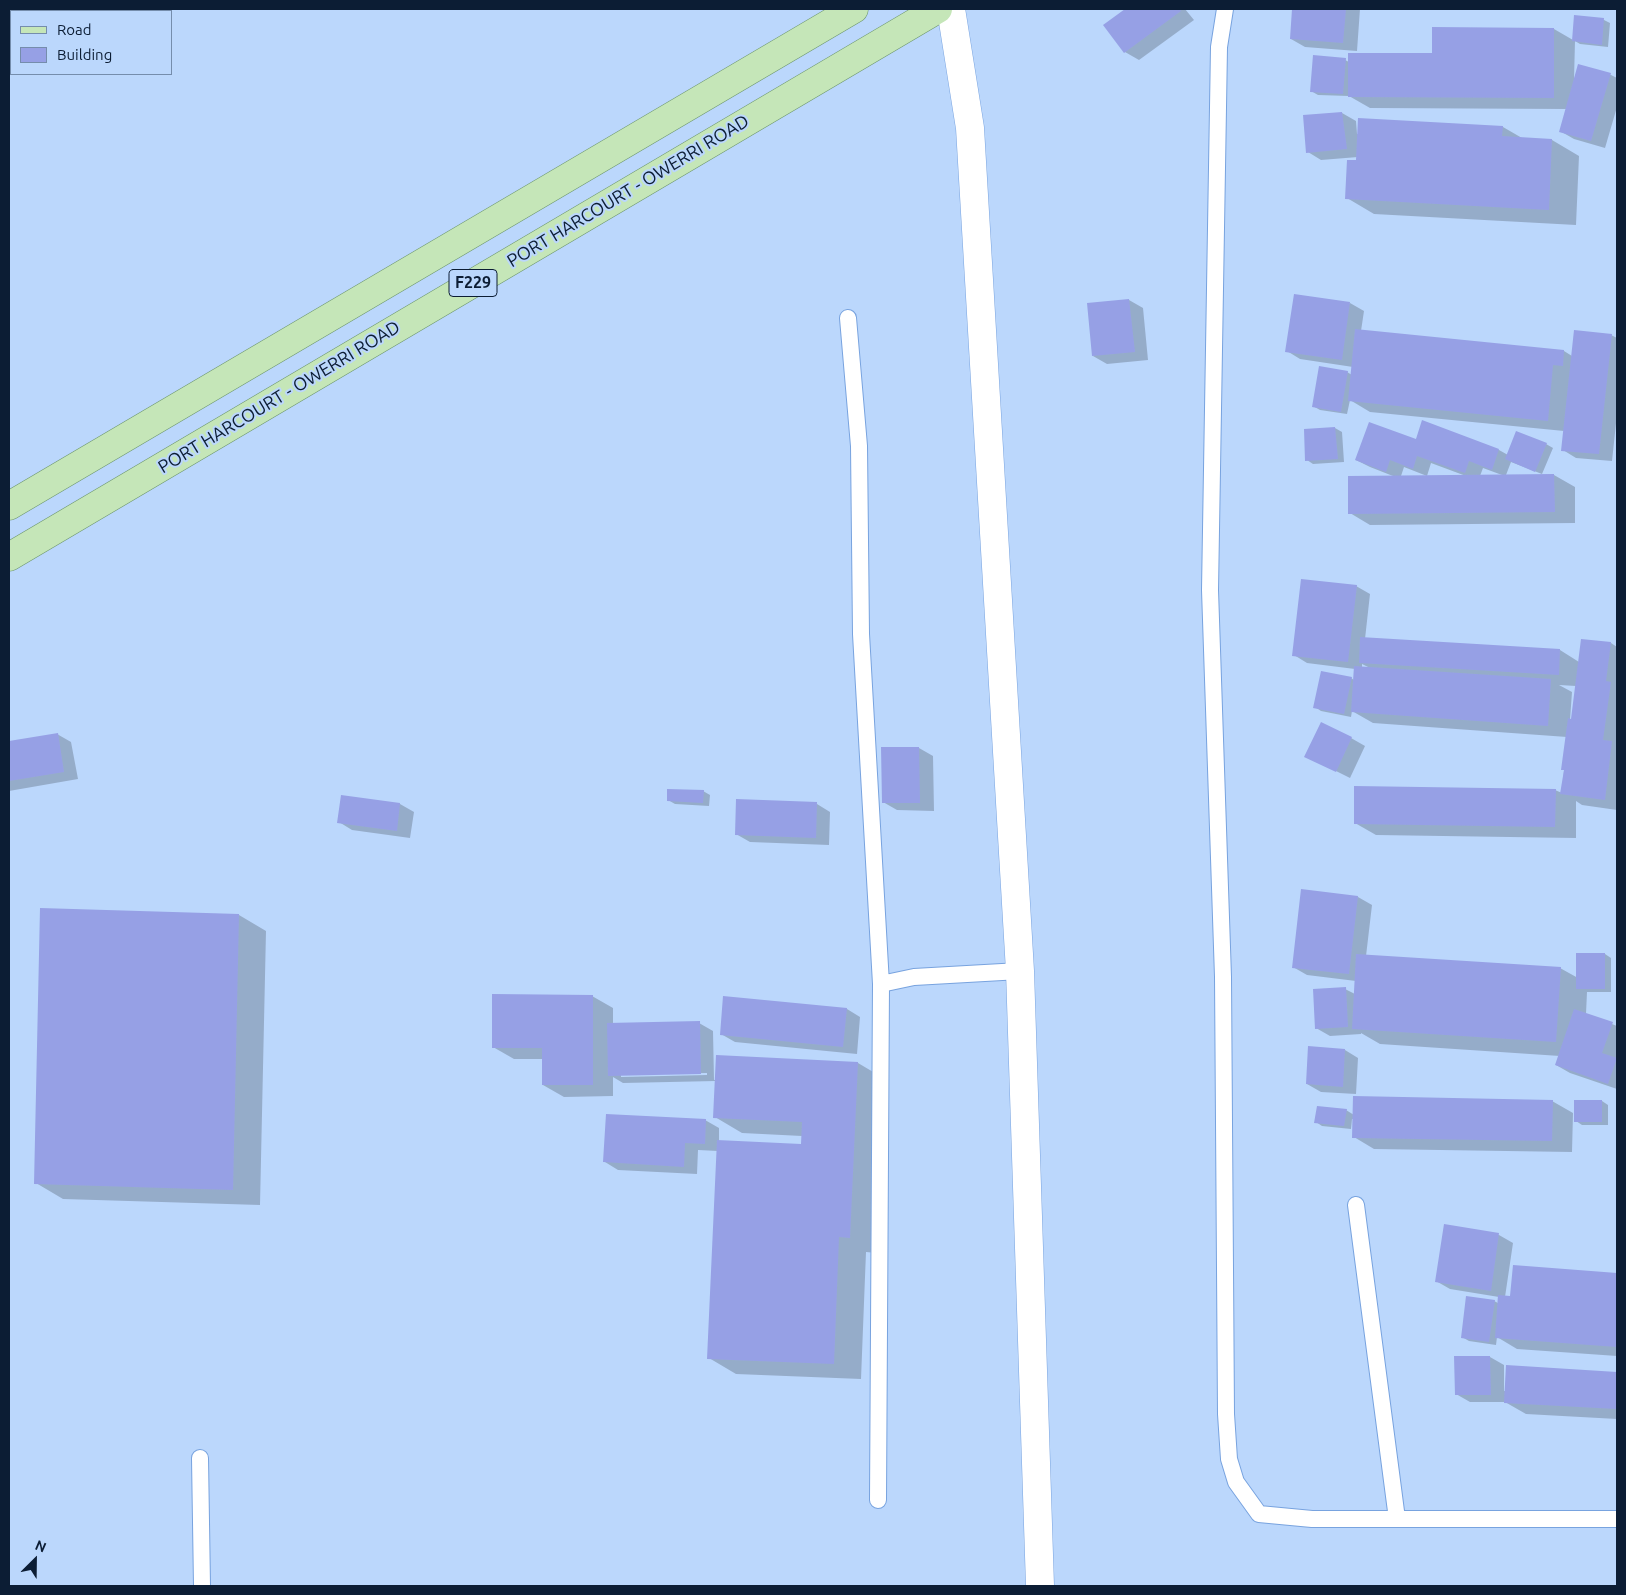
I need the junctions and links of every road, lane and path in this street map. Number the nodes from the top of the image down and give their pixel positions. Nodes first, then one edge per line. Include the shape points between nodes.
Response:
1 (854, 9) edge
2 (938, 9) edge
3 (951, 9) edge
4 (1225, 9) edge
5 (848, 318) dead end
6 (9, 506) edge
7 (9, 557) edge
8 (1020, 971) junction
9 (881, 984) junction
10 (1356, 1205) dead end
11 (200, 1458) dead end
12 (878, 1500) dead end
13 (1397, 1519) junction
14 (1617, 1519) edge
15 (202, 1586) edge
16 (1040, 1586) edge

1 - 6 main road, F229
2 - 7 main road, PORT HARCOURT - OWERRI ROAD / F229
3 - 8 street via 970,128
4 - 13 lane via 1219,46 1210,590 1223,977 1229,1459 1236,1482 1259,1514 1312,1519
5 - 9 lane via 859,446 861,634
8 - 9 lane via 914,977
8 - 16 street
9 - 12 lane
10 - 13 lane
11 - 15 lane
13 - 14 lane

